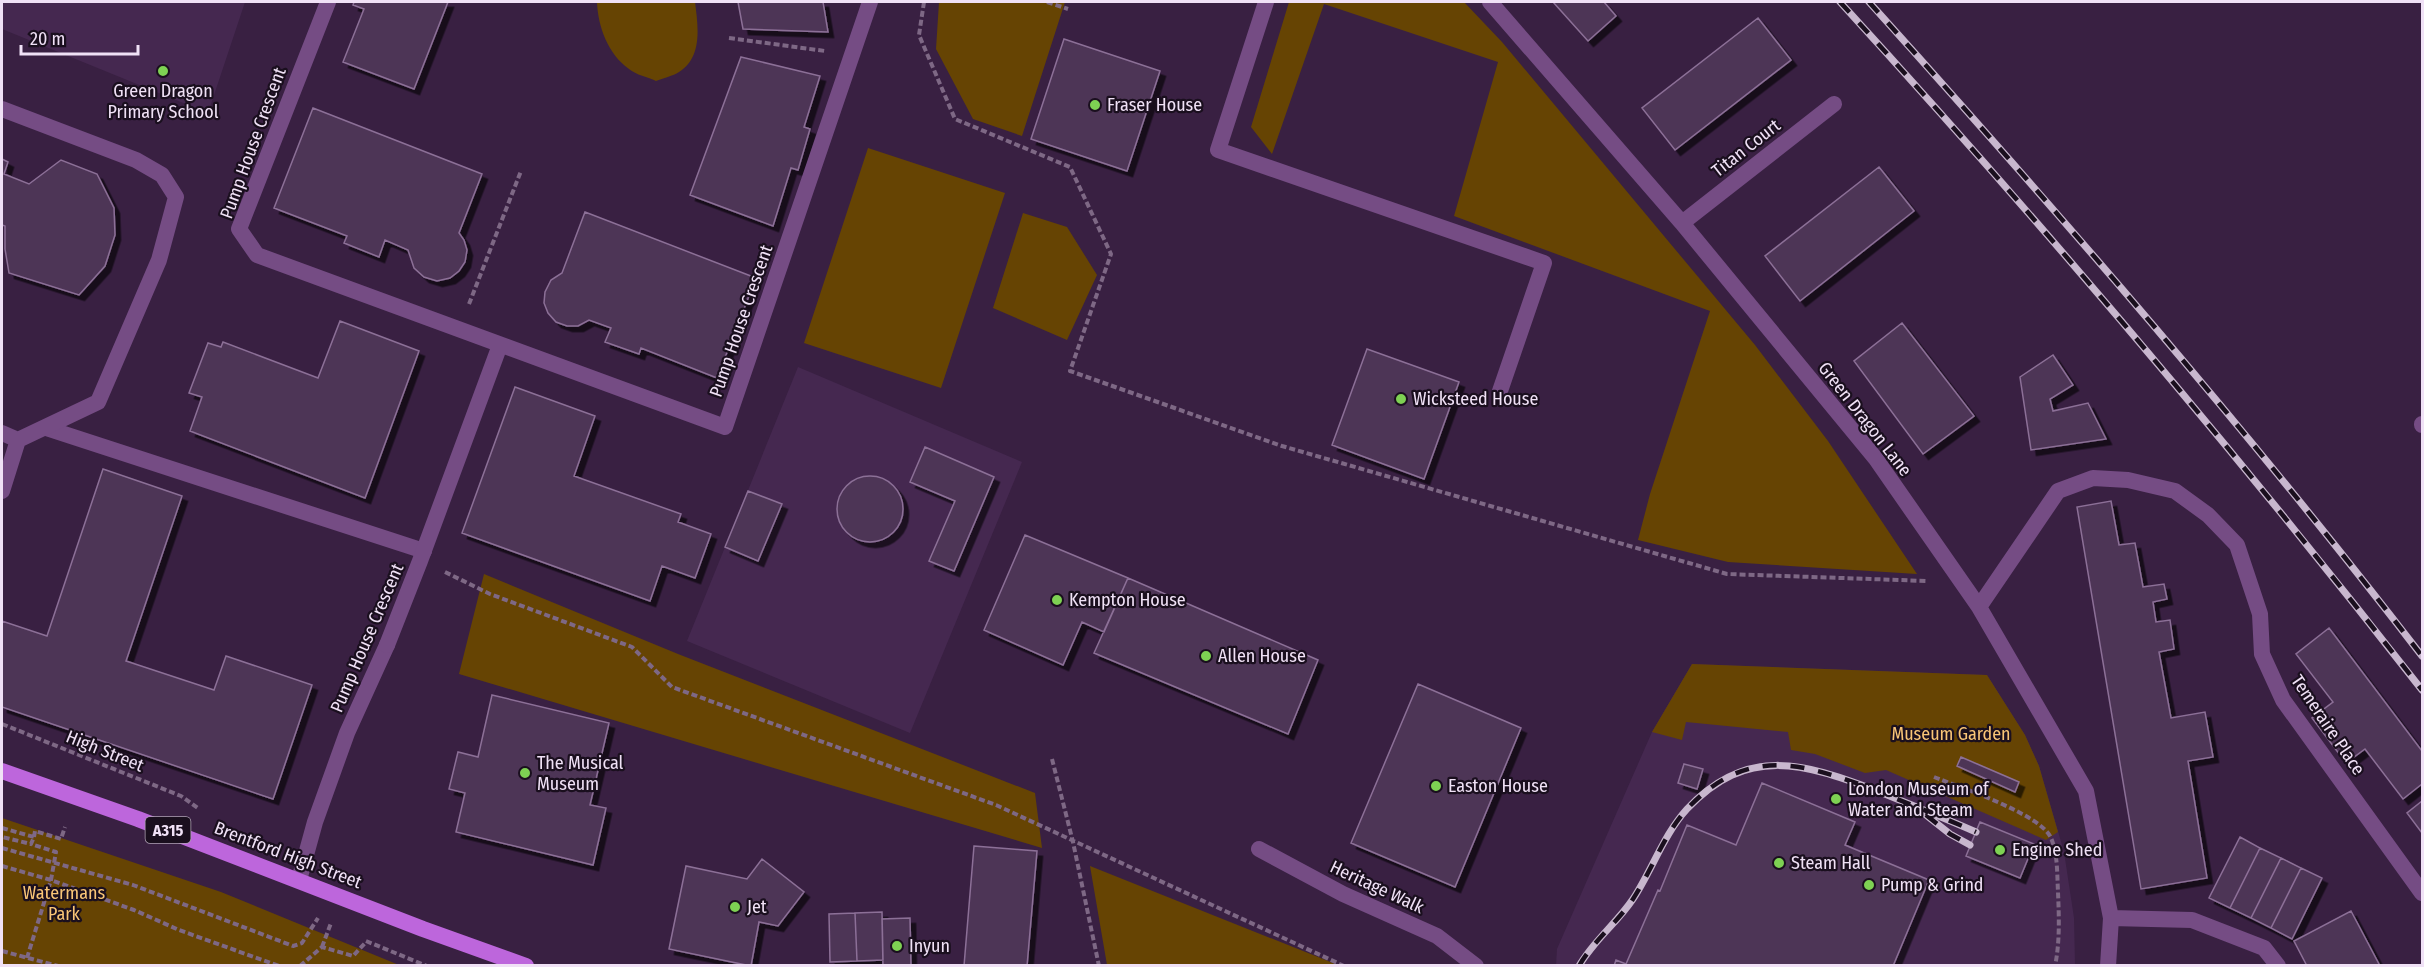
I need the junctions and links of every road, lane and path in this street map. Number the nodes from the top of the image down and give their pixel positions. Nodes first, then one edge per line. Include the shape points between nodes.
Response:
1 (328, 2) edge
2 (870, 2) edge
3 (924, 2) edge
4 (1047, 2) edge
5 (1266, 2) edge
6 (1490, 2) edge
7 (1068, 9) dead end
8 (729, 38) dead end
9 (852, 55) junction
10 (1834, 104) dead end
11 (2, 109) edge
12 (520, 171) dead end
13 (1682, 223) junction
14 (459, 330) junction
15 (500, 345) junction
16 (1500, 391) dead end
17 (46, 428) junction
18 (2, 433) edge
19 (18, 440) junction
20 (2, 491) edge
21 (422, 556) junction
22 (1961, 583) junction
23 (1979, 607) junction
24 (2, 724) edge
25 (1052, 759) dead end
26 (2, 771) edge
27 (1934, 777) dead end
28 (196, 807) dead end
29 (65, 827) dead end
30 (2, 828) edge
31 (2, 837) edge
32 (34, 837) junction
33 (1073, 842) junction
34 (31, 844) junction
35 (2, 848) edge
36 (1259, 849) dead end
37 (54, 862) junction
38 (2, 866) edge
39 (51, 880) junction
40 (299, 880) junction
41 (2422, 893) edge
42 (318, 918) dead end
43 (2111, 918) junction
44 (331, 922) dead end
45 (321, 947) junction
46 (2, 951) edge
47 (27, 958) junction
48 (58, 966) edge
49 (279, 966) edge
50 (300, 966) edge
51 (427, 966) edge
52 (526, 966) edge
53 (1099, 966) edge
54 (1344, 966) edge
55 (1476, 966) edge
56 (2055, 966) edge
57 (2108, 966) edge
58 (2278, 966) edge

1 - 14 street, Pump House Crescent via 239,229 257,255
2 - 9 street, Pump House Crescent
3 - 22 path via 919,35 955,119 1070,167 1111,254 1070,371 1282,446 1727,574
4 - 7 path
5 - 16 street via 1218,150 1544,263
6 - 13 street, Green Dragon Lane
8 - 9 path
9 - 15 street, Pump House Crescent via 725,427
10 - 13 street, Titan Court
11 - 17 street via 136,160 162,175 176,197 159,260 98,402
12 - 14 path
13 - 22 street, Green Dragon Lane via 1876,459
14 - 15 street, Pump House Crescent
15 - 21 street, Pump House Crescent
17 - 19 street
17 - 21 street
18 - 19 street
19 - 20 street
21 - 33 path via 490,594 632,647 672,687 996,806
21 - 40 street, Pump House Crescent via 347,733
22 - 23 street, Green Dragon Lane
23 - 41 street, Temeraire Place via 2058,491 2093,478 2128,480 2175,491 2208,515 2237,545 2260,614 2262,654 2283,700
23 - 43 street, Green Dragon Lane via 2086,791
24 - 28 path, High Street via 181,796
25 - 33 path
26 - 40 main road, Brentford High Street / A315
27 - 56 path via 2027,815 2051,837 2058,904
29 - 32 path via 61,839 35,831
30 - 32 path
31 - 34 path
32 - 34 path
33 - 53 path
33 - 54 path
34 - 37 path via 56,852
35 - 37 path
36 - 55 street, Heritage Walk via 1343,894 1437,936
37 - 39 path
37 - 42 path via 133,885 293,946 302,943
38 - 39 path
39 - 47 path
39 - 49 path
40 - 52 main road, Brentford High Street / A315
43 - 57 street, Green Dragon Lane
43 - 58 street via 2192,920 2264,948
44 - 45 path
45 - 50 path
45 - 51 path via 353,956 366,942
46 - 47 path
47 - 48 path

